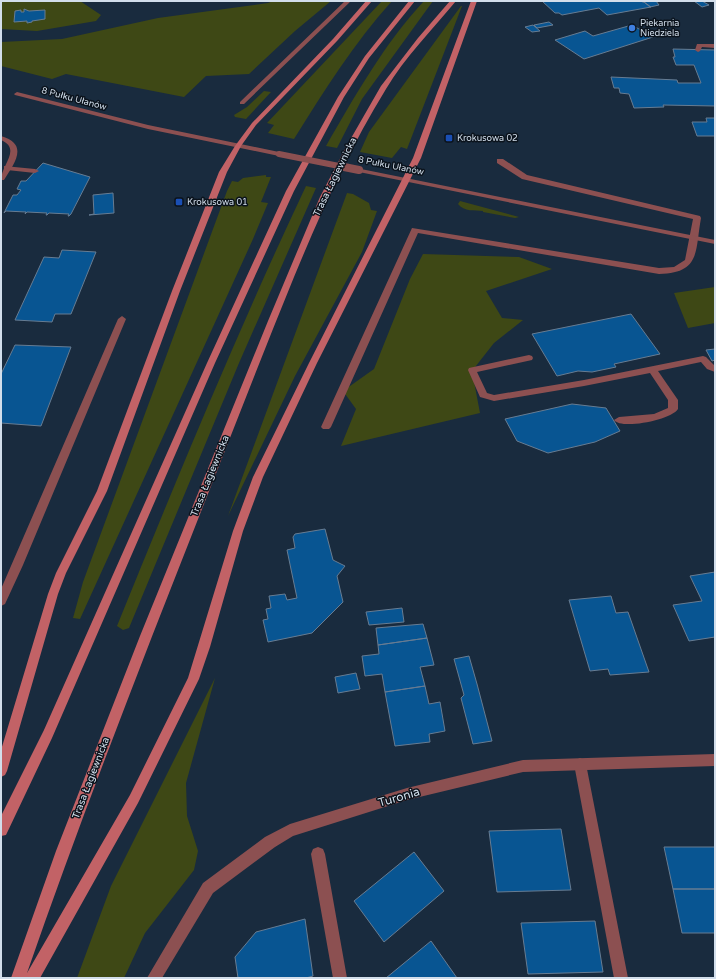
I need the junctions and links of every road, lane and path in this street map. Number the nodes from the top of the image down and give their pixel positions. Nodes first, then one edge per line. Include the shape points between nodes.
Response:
1 (348, 1) edge
2 (369, 1) edge
3 (412, 1) edge
4 (453, 1) edge
5 (474, 1) edge
6 (715, 46) edge
7 (698, 50) dead end
8 (17, 94) dead end
9 (242, 103) dead end
10 (1, 138) edge
11 (238, 146) junction
12 (500, 161) dead end
13 (7, 168) junction
14 (35, 171) dead end
15 (1, 178) edge
16 (406, 180) junction
17 (695, 238) junction
18 (715, 242) edge
19 (122, 319) dead end
20 (529, 358) dead end
21 (652, 369) junction
22 (715, 369) edge
23 (618, 420) dead end
24 (326, 427) dead end
25 (1, 601) edge
26 (715, 760) edge
27 (580, 764) junction
28 (1, 771) edge
29 (1, 830) edge
30 (318, 854) dead end
31 (18, 978) edge
32 (32, 978) edge
33 (154, 978) edge
34 (340, 978) edge
35 (621, 978) edge

1 - 9 street
2 - 11 main road via 254,124
3 - 29 main road via 367,57 341,97 290,190 48,734
4 - 31 main road, Trasa Łagiewnicka via 384,86 349,147 321,204 146,636 63,851
5 - 16 main road via 417,158
6 - 7 street via 700,45
8 - 11 street, 8 Pułku Ułanów via 104,117
10 - 13 street via 10,140 15,150
11 - 16 street, 8 Pułku Ułanów, bridge
11 - 28 main road via 223,172 207,210 102,491 61,573
12 - 17 street via 525,177 697,218
13 - 14 street
13 - 15 street
16 - 17 street, 8 Pułku Ułanów
16 - 32 main road via 258,477 238,531 204,647 178,712 134,798
17 - 18 street, 8 Pułku Ułanów
17 - 24 street via 686,265 670,271 659,271 415,230
19 - 25 street
20 - 21 street via 472,370 483,395 494,398
21 - 22 street via 703,359
21 - 23 street via 673,400 673,408 666,414 656,417
26 - 27 street, Turonia
27 - 33 street, Turonia via 523,766 407,794 290,830 208,888
27 - 35 street
30 - 34 street

